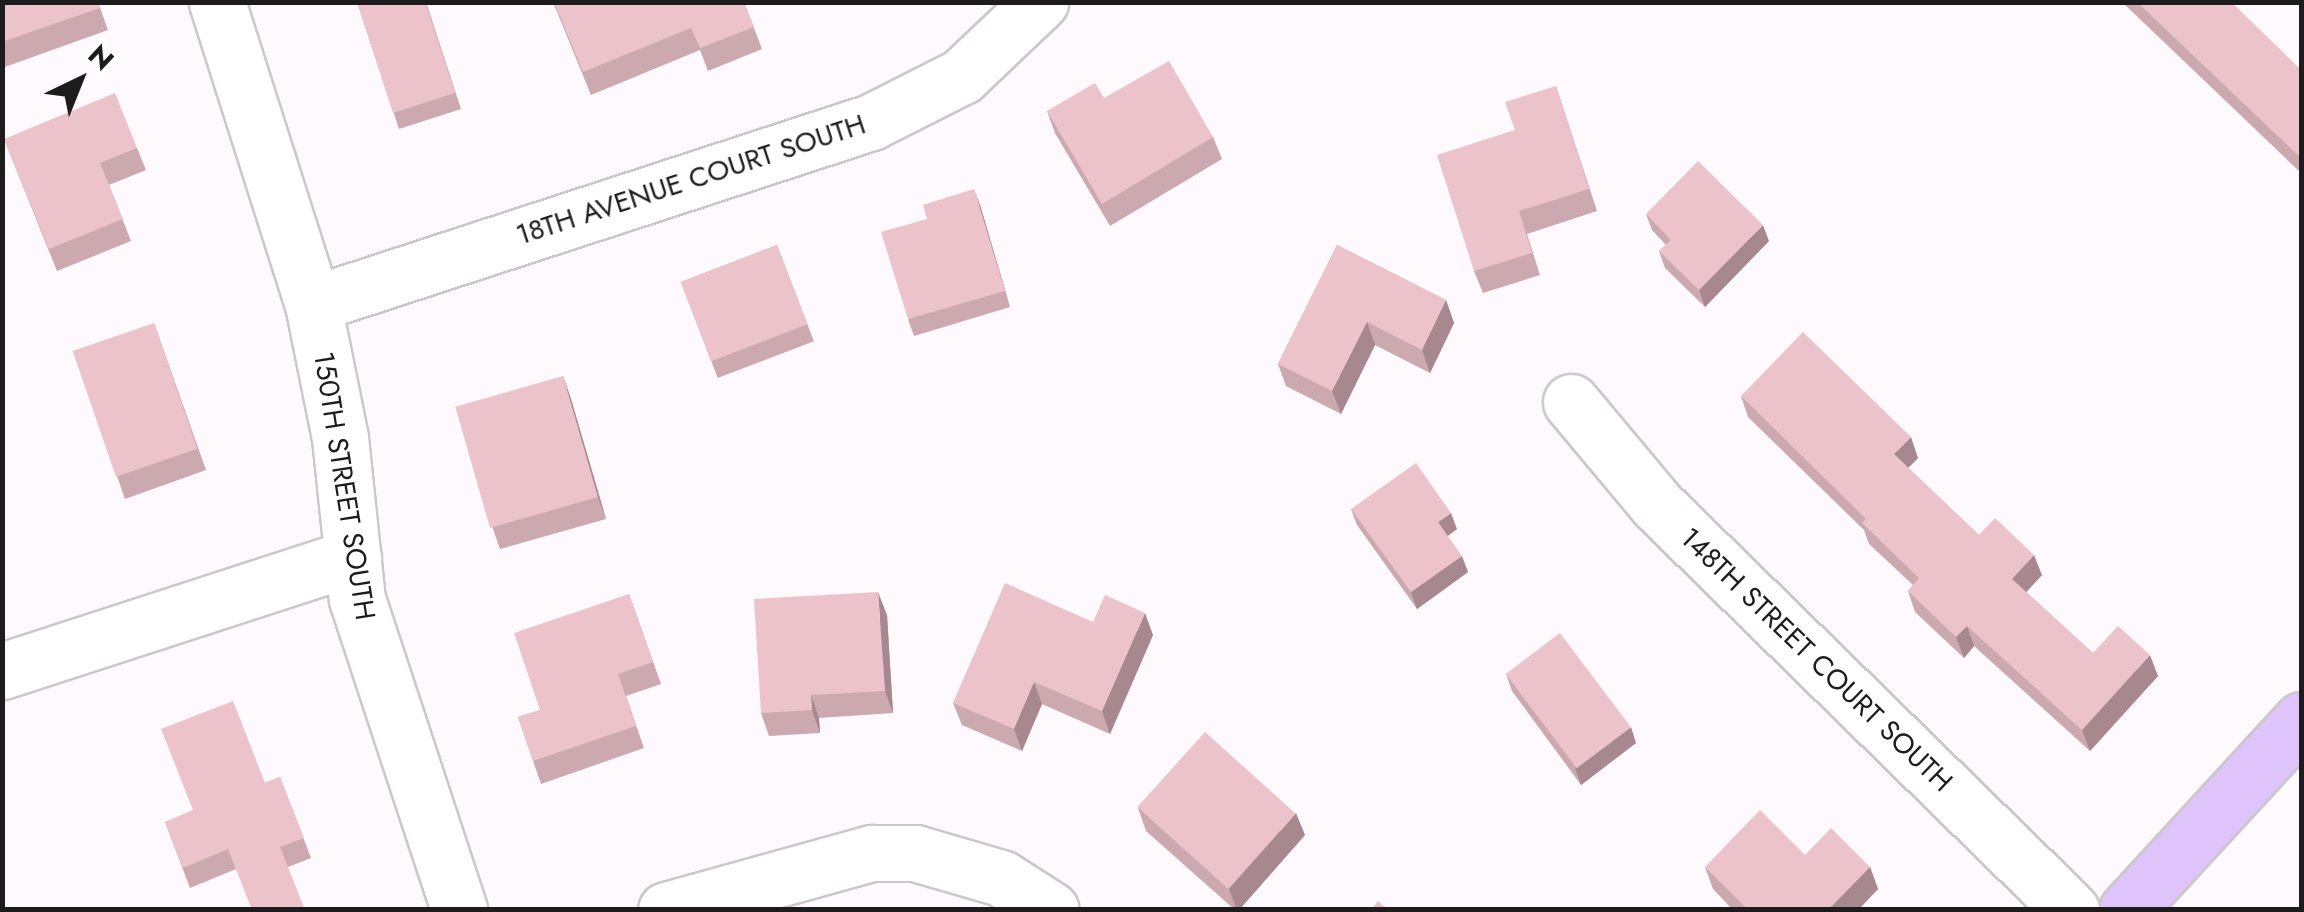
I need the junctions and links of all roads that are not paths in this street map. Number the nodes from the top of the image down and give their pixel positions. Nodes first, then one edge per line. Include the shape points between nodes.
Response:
1 (218, 2) edge
2 (1040, 2) edge
3 (313, 304) junction
4 (1571, 402) dead end
5 (353, 557) junction
6 (2, 671) edge
7 (2302, 720) edge
8 (459, 910) edge
9 (666, 910) edge
10 (1051, 910) edge
11 (2070, 910) edge
12 (2127, 910) edge

1 - 3 street, 150TH STREET SOUTH
2 - 3 street, 18TH AVENUE COURT SOUTH via 962,76 871,122
3 - 5 street, 150TH STREET SOUTH via 340,438
4 - 11 street, 148TH STREET COURT SOUTH via 1656,505
5 - 6 street
5 - 8 street, 150TH STREET SOUTH via 370,647
7 - 12 main road
9 - 10 street via 785,874 901,853 1001,878

